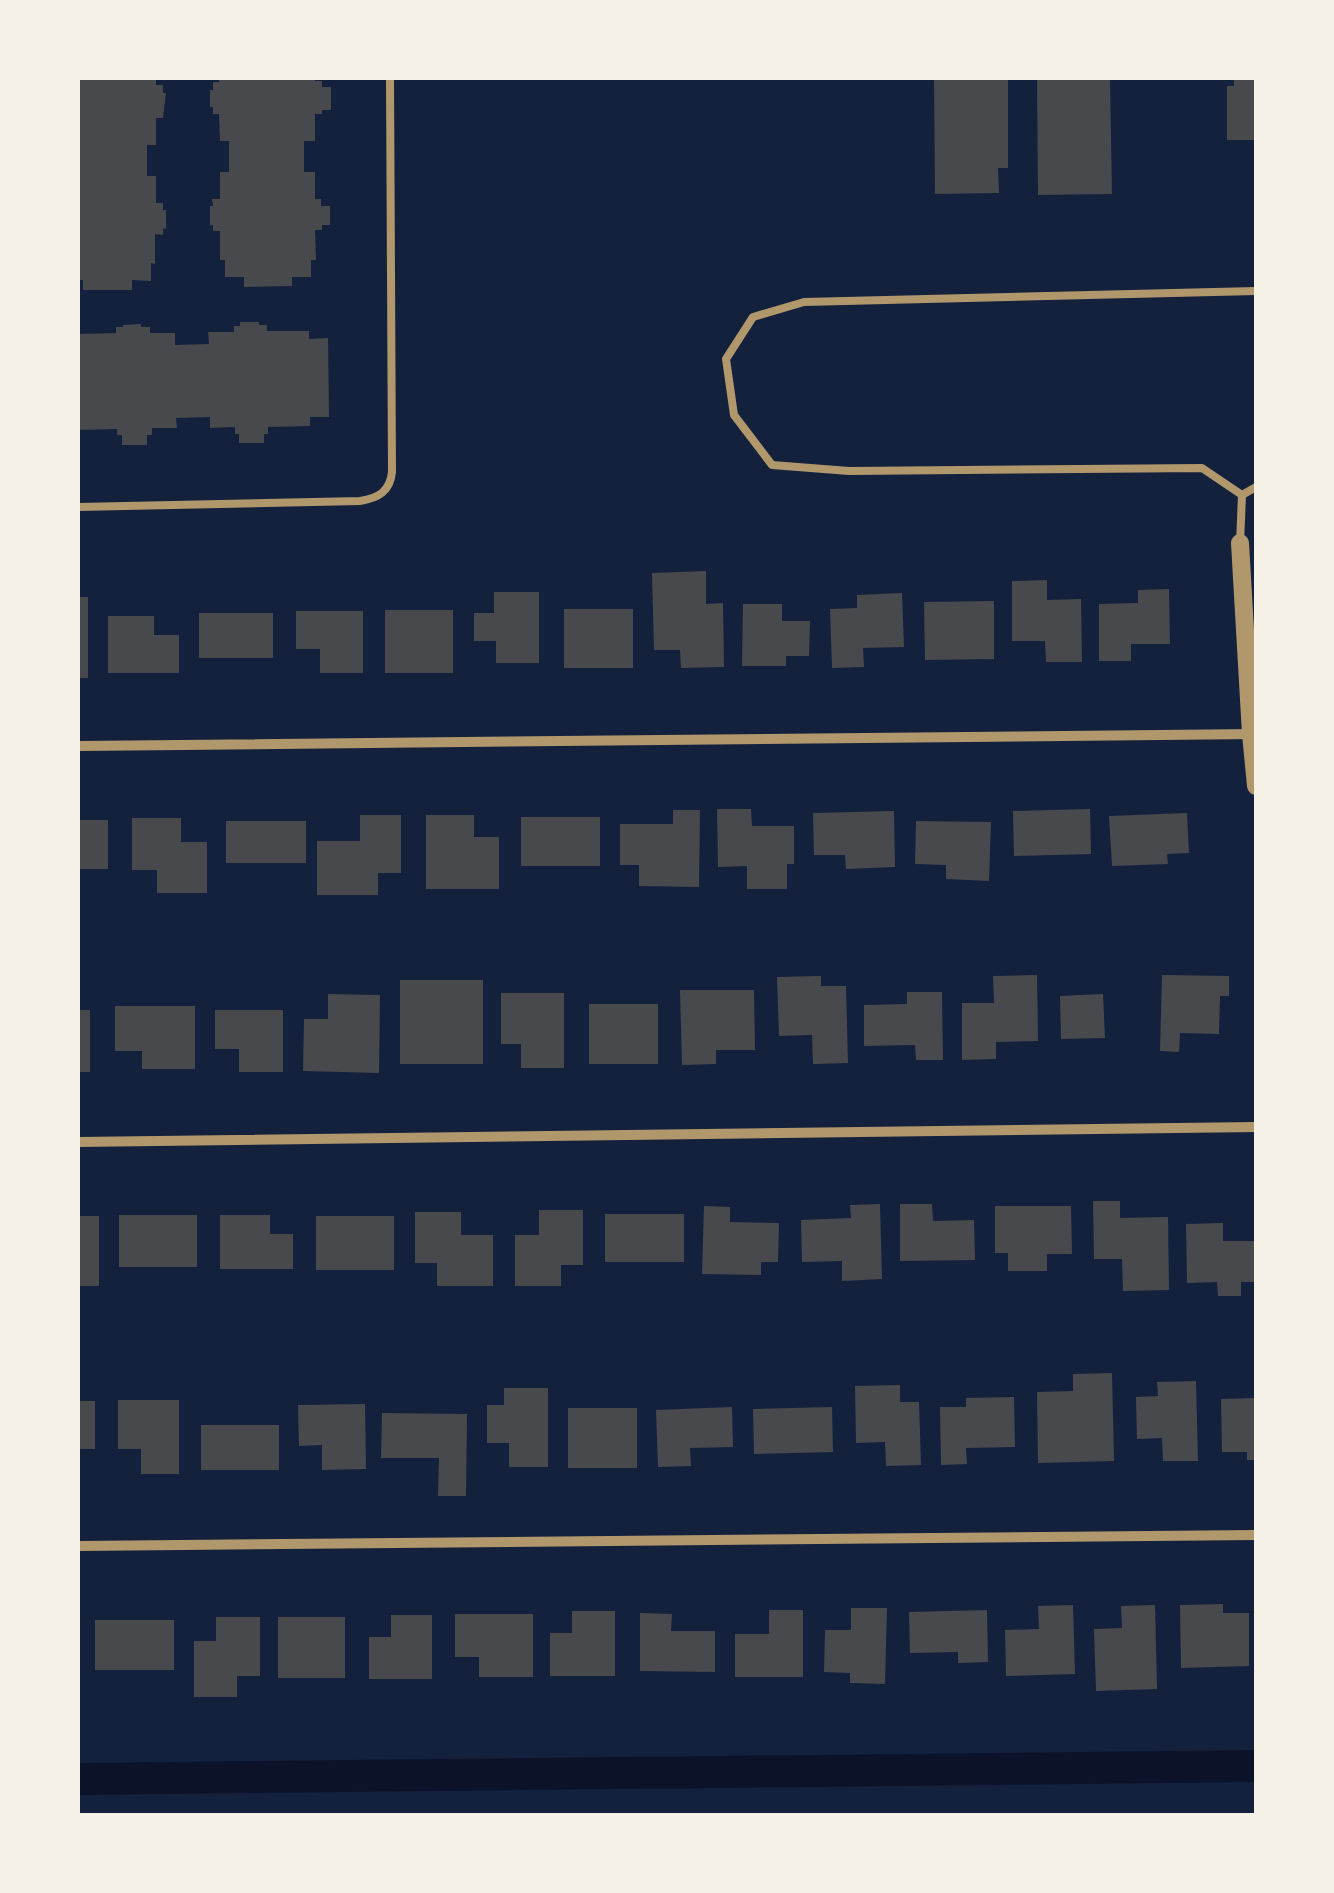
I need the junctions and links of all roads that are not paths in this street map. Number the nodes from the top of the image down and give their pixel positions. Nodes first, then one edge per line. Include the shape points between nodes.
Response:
1 (390, 78) edge
2 (1256, 291) edge
3 (1256, 487) edge
4 (1242, 495) junction
5 (78, 506) edge
6 (1240, 543) joint
7 (1254, 734) edge
8 (78, 746) edge
9 (1256, 786) edge
10 (1256, 1127) edge
11 (78, 1142) edge
12 (1256, 1535) edge
13 (78, 1546) edge

1 - 5 lane via 387,490 360,501
2 - 4 lane via 804,302 753,317 726,359 734,415 772,465 849,471 1202,468
3 - 4 lane
4 - 6 lane
6 - 7 street
7 - 8 street
7 - 9 street
10 - 11 street
12 - 13 street

